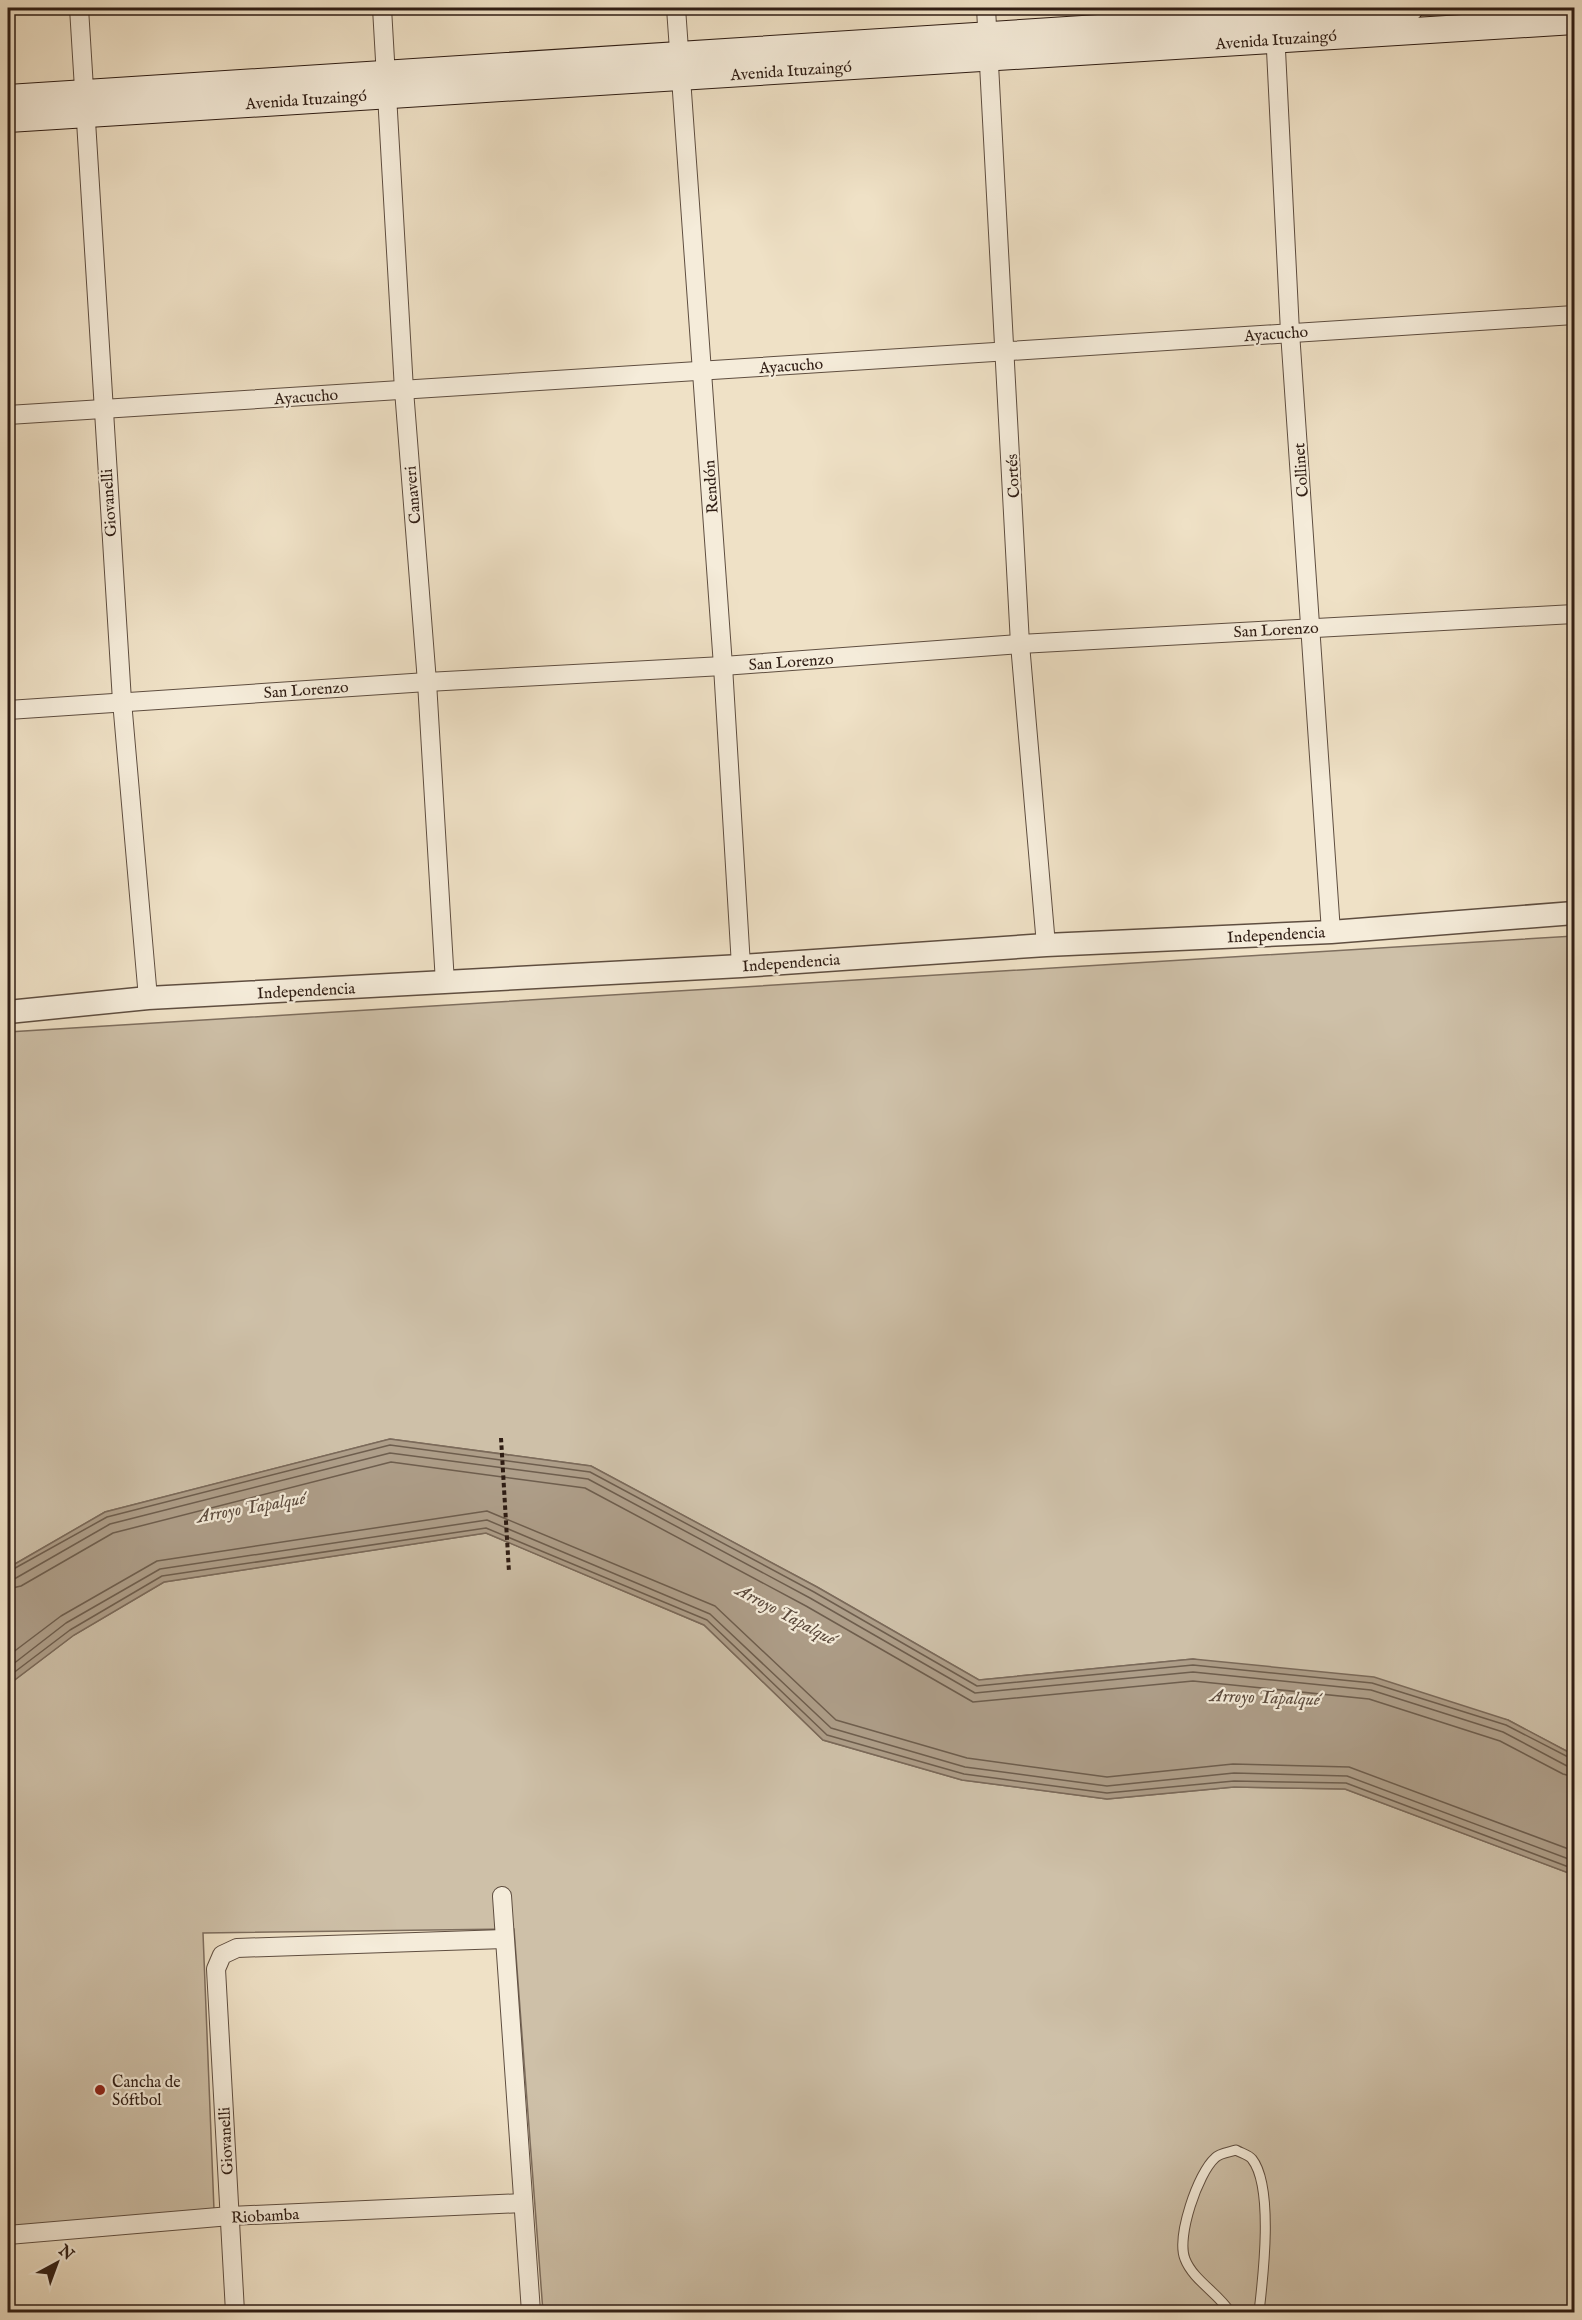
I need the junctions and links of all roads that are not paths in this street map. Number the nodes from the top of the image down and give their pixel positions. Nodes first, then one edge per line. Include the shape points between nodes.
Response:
1 (79, 8) edge
2 (382, 8) edge
3 (676, 8) edge
4 (986, 8) edge
5 (1410, 8) edge
6 (1275, 21) edge
7 (1575, 21) edge
8 (988, 46) junction
9 (680, 66) junction
10 (387, 83) junction
11 (8, 98) edge
12 (86, 103) junction
13 (8, 119) edge
14 (1575, 315) edge
15 (1290, 332) junction
16 (1006, 351) junction
17 (701, 371) junction
18 (404, 390) junction
19 (102, 410) junction
20 (8, 415) edge
21 (1575, 614) edge
22 (1311, 627) junction
23 (1020, 644) junction
24 (723, 666) junction
25 (427, 682) junction
26 (122, 701) junction
27 (8, 710) edge
28 (1575, 913) edge
29 (1331, 932) junction
30 (1046, 945) junction
31 (741, 966) junction
32 (445, 983) junction
33 (148, 999) junction
34 (8, 1012) edge
35 (502, 1896) dead end
36 (504, 1939) junction
37 (523, 2203) junction
38 (230, 2216) junction
39 (8, 2235) edge
40 (235, 2313) edge
41 (531, 2313) edge
42 (1230, 2313) edge
43 (1258, 2313) edge

1 - 12 street, Giovanelli
2 - 10 street, Canaveri
3 - 9 street, Rendón
4 - 8 street, Cortés
5 - 6 main road, Avenida Ituzaingó
6 - 7 main road, Avenida Ituzaingó
6 - 8 main road, Avenida Ituzaingó
6 - 15 street, Collinet
8 - 9 main road, Avenida Ituzaingó
8 - 16 street, Cortés
9 - 10 main road, Avenida Ituzaingó
9 - 17 street, Rendón
10 - 12 main road, Avenida Ituzaingó
10 - 18 street, Canaveri
11 - 12 main road, Avenida Ituzaingó
12 - 13 main road, Avenida Ituzaingó
12 - 19 street, Giovanelli
14 - 15 street, Ayacucho
15 - 16 street, Ayacucho
15 - 22 street, Collinet
16 - 17 street, Ayacucho
16 - 23 street, Cortés
17 - 18 street, Ayacucho
17 - 24 street, Rendón
18 - 19 street, Ayacucho
18 - 25 street, Canaveri
19 - 20 street, Ayacucho
19 - 26 street, Giovanelli
21 - 22 street, San Lorenzo
22 - 23 street, San Lorenzo
22 - 29 street, Collinet
23 - 24 street, San Lorenzo
23 - 30 street, Cortés
24 - 25 street, San Lorenzo
24 - 31 street, Rendón
25 - 26 street, San Lorenzo
25 - 32 street, Canaveri
26 - 27 street, San Lorenzo
26 - 33 street, Giovanelli
28 - 29 street, Independencia
29 - 30 street, Independencia
30 - 31 street, Independencia
31 - 32 street, Independencia
32 - 33 street, Independencia
33 - 34 street, Independencia
35 - 36 street
36 - 37 street
36 - 38 street, Giovanelli via 237,1948 222,1955 216,1969
37 - 38 street, Riobamba
37 - 41 street
38 - 39 street, Riobamba
38 - 40 street, Giovanelli
42 - 43 lane via 1185,2258 1183,2244 1202,2175 1216,2156 1236,2150 1252,2158 1263,2184 1264,2263

